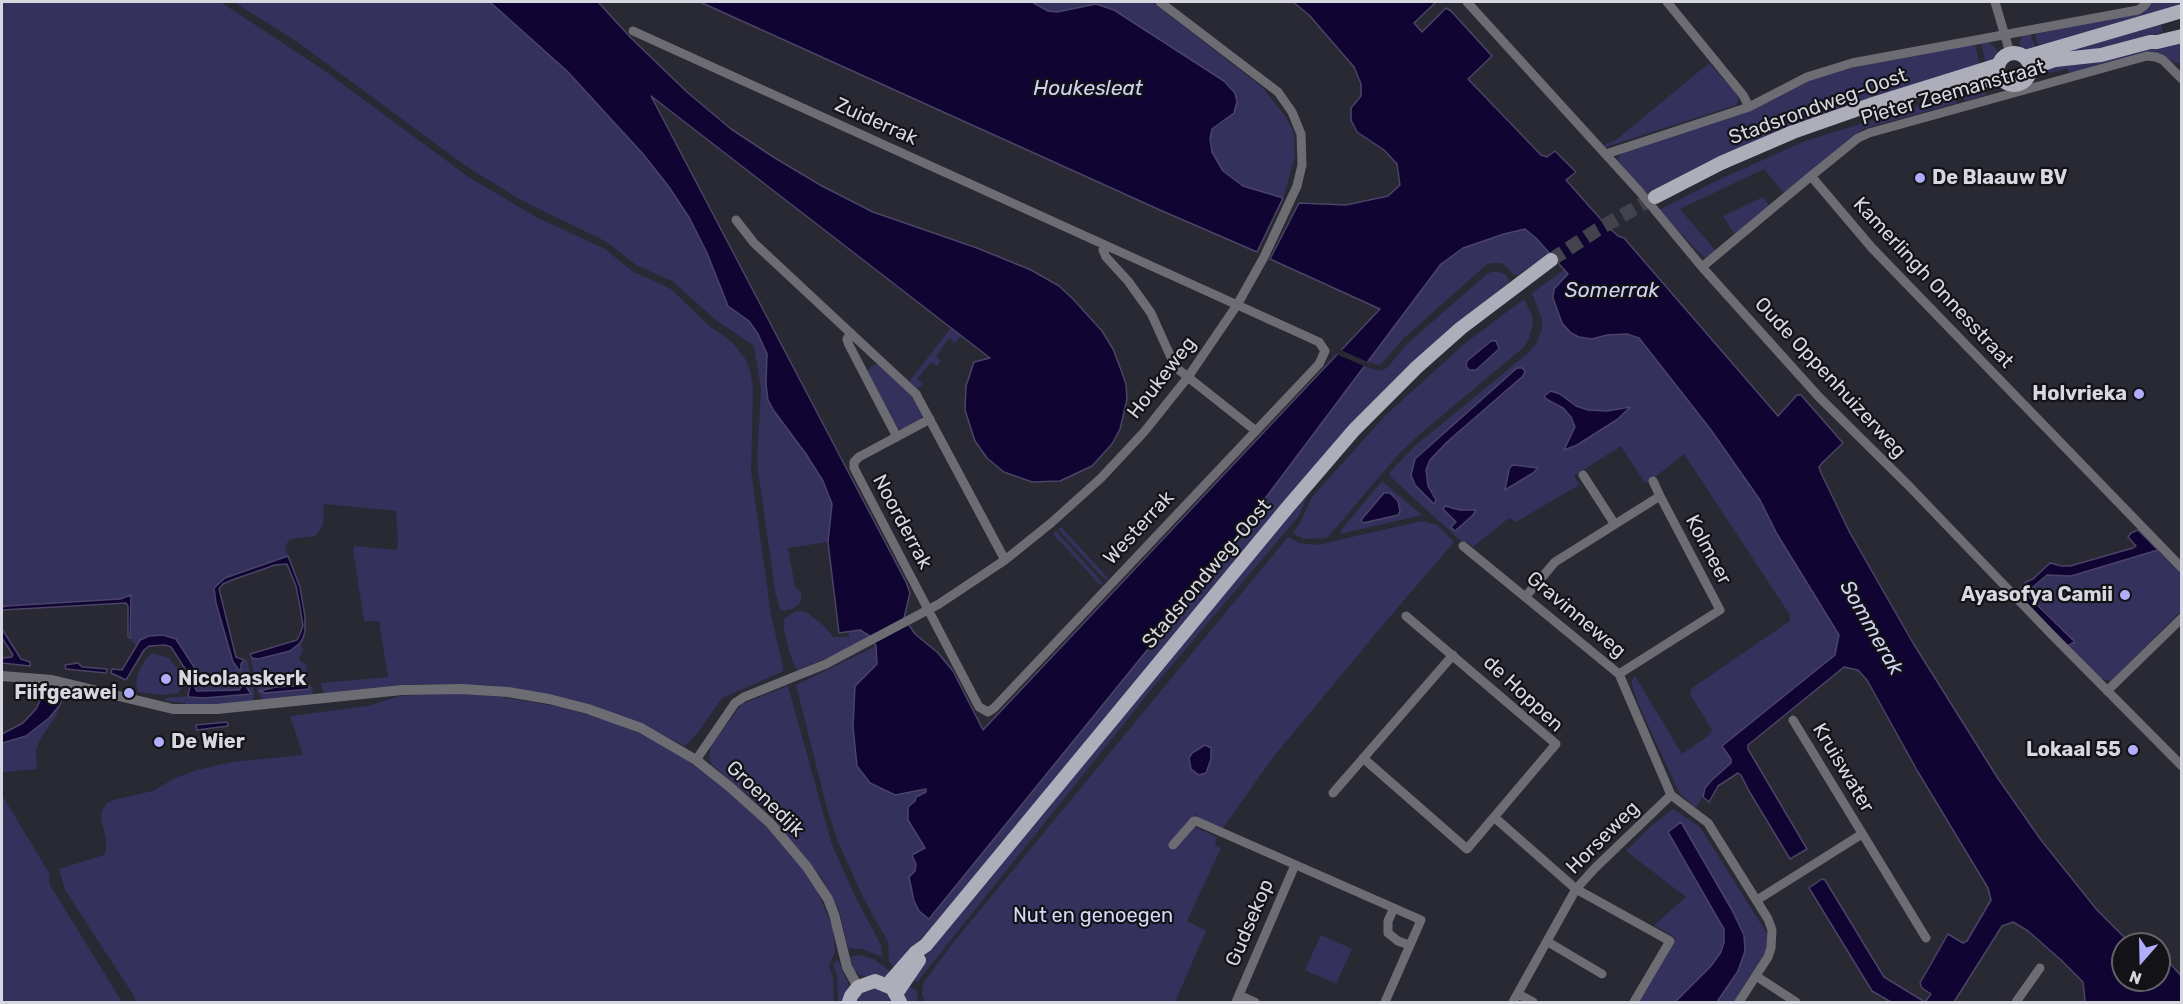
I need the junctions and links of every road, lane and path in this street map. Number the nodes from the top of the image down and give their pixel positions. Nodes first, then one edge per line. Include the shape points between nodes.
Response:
1 (1160, 2) edge
2 (1467, 2) edge
3 (1667, 2) edge
4 (1995, 2) edge
5 (2147, 2) edge
6 (2181, 11) edge
7 (2181, 29) edge
8 (633, 31) dead end
9 (2005, 34) junction
10 (2181, 36) edge
11 (2150, 42) junction
12 (2010, 53) junction
13 (2025, 57) junction
14 (1998, 65) junction
15 (2030, 71) junction
16 (2003, 80) junction
17 (2181, 80) edge
18 (1930, 87) junction
19 (1749, 107) junction
20 (1606, 154) junction
21 (1811, 176) junction
22 (1655, 196) tunnel mouth
23 (736, 220) dead end
24 (1105, 246) junction
25 (1551, 260) tunnel mouth
26 (1702, 267) junction
27 (1237, 305) junction
28 (851, 333) junction
29 (1188, 378) junction
30 (930, 419) junction
31 (1256, 431) junction
32 (897, 437) junction
33 (1583, 475) dead end
34 (1653, 481) dead end
35 (1660, 496) junction
36 (1614, 524) junction
37 (1463, 546) dead end
38 (1005, 560) junction
39 (2181, 568) edge
40 (1526, 596) junction
41 (927, 610) junction
42 (1406, 616) dead end
43 (2181, 618) edge
44 (1453, 655) junction
45 (1619, 674) junction
46 (2, 676) edge
47 (792, 678) joint
48 (2107, 691) junction
49 (1793, 720) dead end
50 (1363, 758) junction
51 (696, 760) junction
52 (2181, 766) edge
53 (1333, 793) dead end
54 (1671, 795) junction
55 (1494, 817) junction
56 (1862, 834) junction
57 (1173, 845) dead end
58 (1295, 864) junction
59 (1576, 889) junction
60 (1757, 900) junction
61 (1394, 909) junction
62 (1926, 938) dead end
63 (1548, 942) junction
64 (1409, 945) junction
65 (2040, 968) dead end
66 (1602, 974) dead end
67 (1756, 976) junction
68 (858, 987) junction
69 (894, 994) edge
70 (1515, 998) edge
71 (1238, 999) edge
72 (849, 1002) edge
73 (1256, 1002) edge
74 (1385, 1002) edge
75 (1533, 1002) edge
76 (1634, 1002) edge
77 (1739, 1002) edge
78 (1796, 1002) edge
79 (2016, 1002) edge

1 - 27 street, Houkeweg via 1278,92 1292,112 1300,134 1302,165 1297,186
2 - 20 street, Oude Oppenhuizerweg
3 - 19 street
4 - 9 street
5 - 9 street, Pieter Zeemanstraat via 2138,10
6 - 13 main road
7 - 11 main road
8 - 24 street, Zuiderrak
9 - 12 street
9 - 19 street, Pieter Zeemanstraat via 1852,63 1807,77
10 - 11 main road
11 - 15 main road via 2101,55 2055,60
12 - 13 main road
12 - 14 main road
13 - 15 main road
14 - 16 main road
14 - 18 main road, Stadsrondweg-Oost
15 - 16 main road via 2019,84
16 - 18 main road, Stadsrondweg-Oost
17 - 21 street, Pieter Zeemanstraat via 2163,60 2147,56 1869,133
18 - 22 main road, Stadsrondweg-Oost via 1793,132
19 - 20 street, Pieter Zeemanstraat
20 - 26 street, Oude Oppenhuizerweg
21 - 26 street, Pieter Zeemanstraat
21 - 39 street, Kamerlingh Onnesstraat via 1872,248
23 - 28 street via 754,243
24 - 27 street, Zuiderrak
24 - 29 street via 1106,257 1140,297 1174,364
25 - 69 main road, Stadsrondweg-Oost via 1461,328 1354,430 926,945
26 - 48 street, Oude Oppenhuizerweg via 1819,397
27 - 29 street, Houkeweg
27 - 31 street, Westerrak via 1319,342 1325,351 1319,364
28 - 30 street via 916,394
28 - 32 street via 849,345
29 - 31 street
29 - 38 street, Houkeweg via 1101,478
30 - 32 street, Noorderrak
30 - 38 street
31 - 41 street, Westerrak via 988,711 979,708
32 - 41 street, Noorderrak via 859,457 854,468
33 - 36 street
34 - 35 street, Kolmeer
35 - 36 street
35 - 45 street, Kolmeer via 1720,610
36 - 40 street via 1555,562
37 - 40 street, Gravinneweg
38 - 41 street, Houkeweg
40 - 45 street, Gravinneweg
41 - 47 street, Houkeweg
42 - 44 street, de Hoppen
43 - 48 street
44 - 50 street, de Hoppen
44 - 55 street, de Hoppen via 1556,744
45 - 54 street, Gravinneweg
46 - 51 street via 52,680 173,709 217,709 402,690 508,692 588,709 641,729
47 - 51 street, Groenedijk via 735,703
48 - 52 street, Oude Oppenhuizerweg
49 - 56 street, Kruiswater
50 - 53 street, de Hoppen
50 - 55 street, de Hoppen via 1467,849
51 - 68 street, Groenedijk via 753,807 814,875 834,914 843,956
54 - 59 street, Horseweg
54 - 60 street, Gravinneweg via 1708,823
55 - 59 street
56 - 60 street, Kruiswater
56 - 62 street, Kruiswater
57 - 58 street, Gudsekop via 1194,820
58 - 61 street, Gudsekop
58 - 71 street, Gudsekop
59 - 63 street, Horseweg
59 - 76 street via 1670,941
60 - 67 street, Gravinneweg via 1773,930 1771,948
61 - 64 street via 1388,933
61 - 64 street, Gudsekop via 1421,920
63 - 66 street
63 - 70 street, Horseweg
64 - 74 street, Gudsekop
65 - 79 street
67 - 77 street, Gravinneweg
67 - 78 street
68 - 69 main road via 869,982
68 - 72 main road
70 - 75 street, Horseweg
71 - 73 street, Gudsekop

